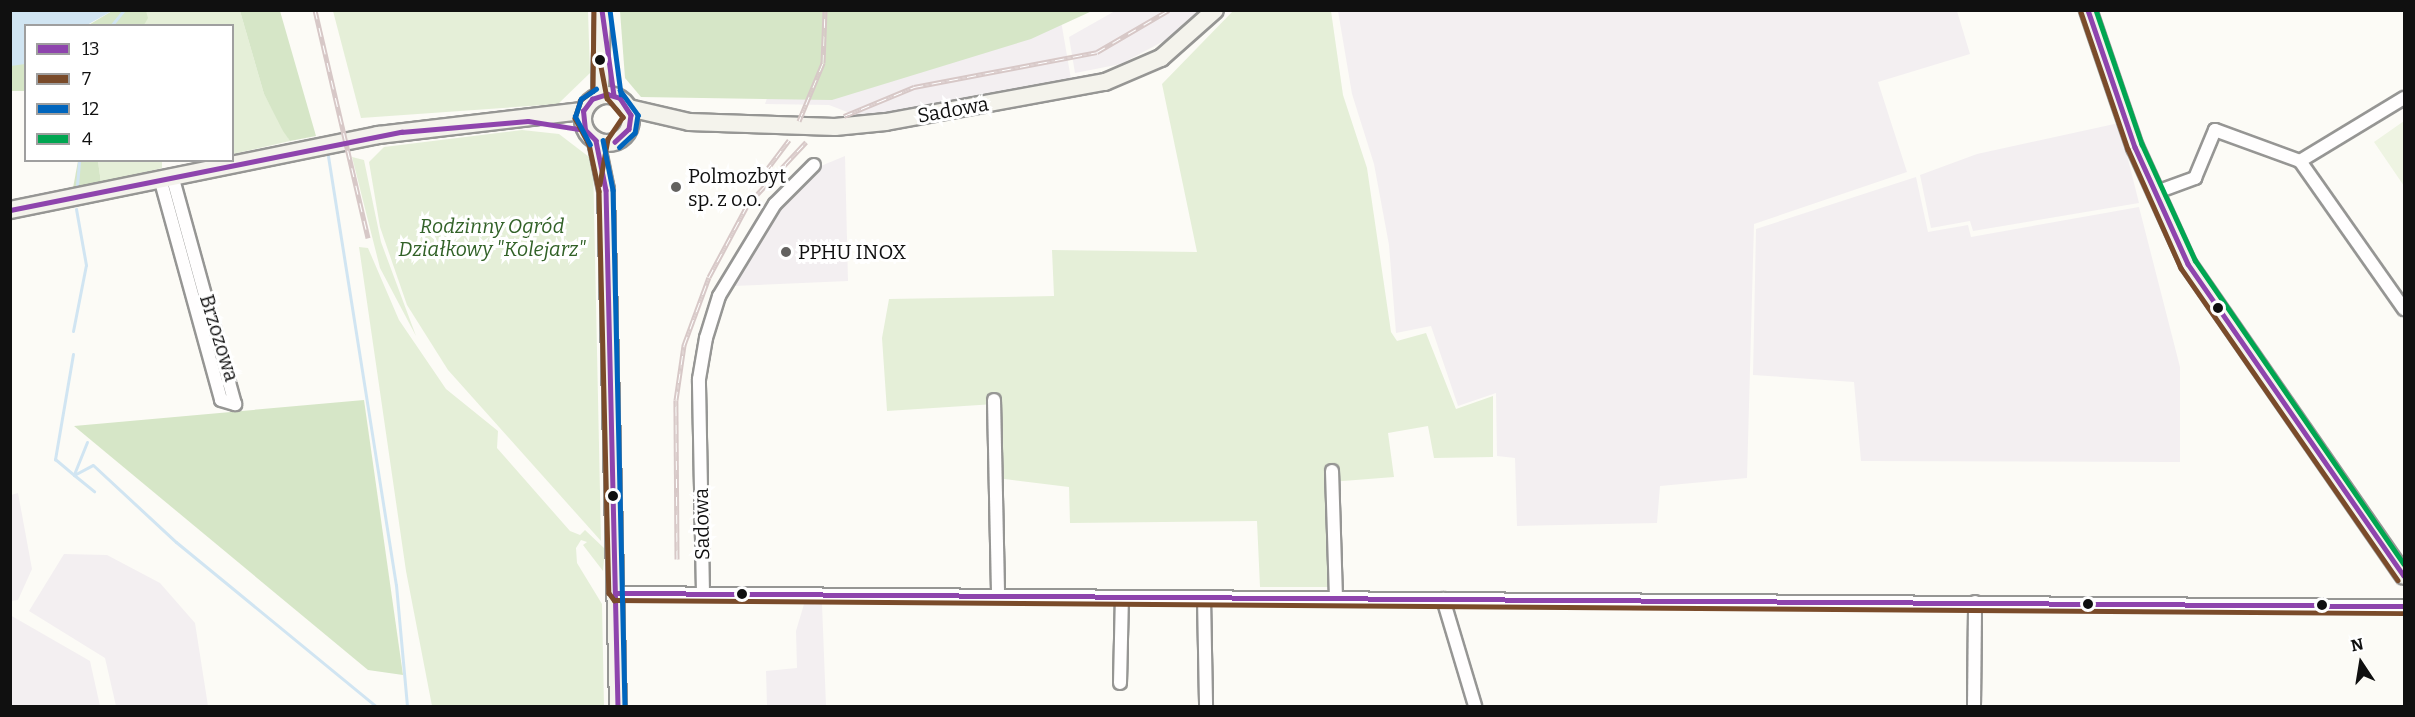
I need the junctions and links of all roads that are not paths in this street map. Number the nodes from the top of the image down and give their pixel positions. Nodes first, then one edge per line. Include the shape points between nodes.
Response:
1 (602, 10) edge
2 (1215, 10) edge
3 (2088, 10) edge
4 (607, 95) junction
5 (2404, 98) edge
6 (629, 108) junction
7 (583, 111) junction
8 (668, 120) junction
9 (528, 121) junction
10 (629, 129) junction
11 (591, 136) junction
12 (615, 142) junction
13 (2300, 161) junction
14 (814, 165) dead end
15 (166, 177) junction
16 (606, 190) junction
17 (2154, 193) junction
18 (10, 210) edge
19 (2404, 309) edge
20 (994, 400) dead end
21 (1332, 471) dead end
22 (2404, 576) edge
23 (619, 593) junction
24 (698, 593) junction
25 (998, 596) junction
26 (1122, 597) junction
27 (1204, 597) junction
28 (1336, 599) junction
29 (1443, 599) junction
30 (1975, 602) junction
31 (2404, 606) edge
32 (1120, 683) dead end
33 (618, 706) edge
34 (1206, 706) edge
35 (1475, 706) edge
36 (1974, 706) edge

1 - 4 street
2 - 8 street, Sadowa via 1161,58 1086,86 851,127
3 - 17 street
4 - 6 street
4 - 7 street
5 - 13 street
6 - 8 street, Sadowa
6 - 10 street
7 - 9 street
7 - 11 street
8 - 10 street, Sadowa
9 - 11 street
9 - 15 street via 401,132
10 - 12 street
11 - 12 street
11 - 16 street
12 - 16 street
13 - 17 street via 2215,130 2195,178
13 - 19 street
14 - 24 street, Sadowa via 776,204 719,296 706,338 699,379
15 - 15 street, Brzozowa via 221,400 235,404
15 - 18 street
16 - 23 street via 615,567
17 - 22 street via 2211,300
20 - 25 street
21 - 28 street
23 - 24 street
23 - 33 street
24 - 25 street
25 - 26 street
26 - 27 street
26 - 32 street
27 - 28 street
27 - 34 street
28 - 29 street
29 - 30 street
29 - 35 street
30 - 31 street
30 - 36 street

